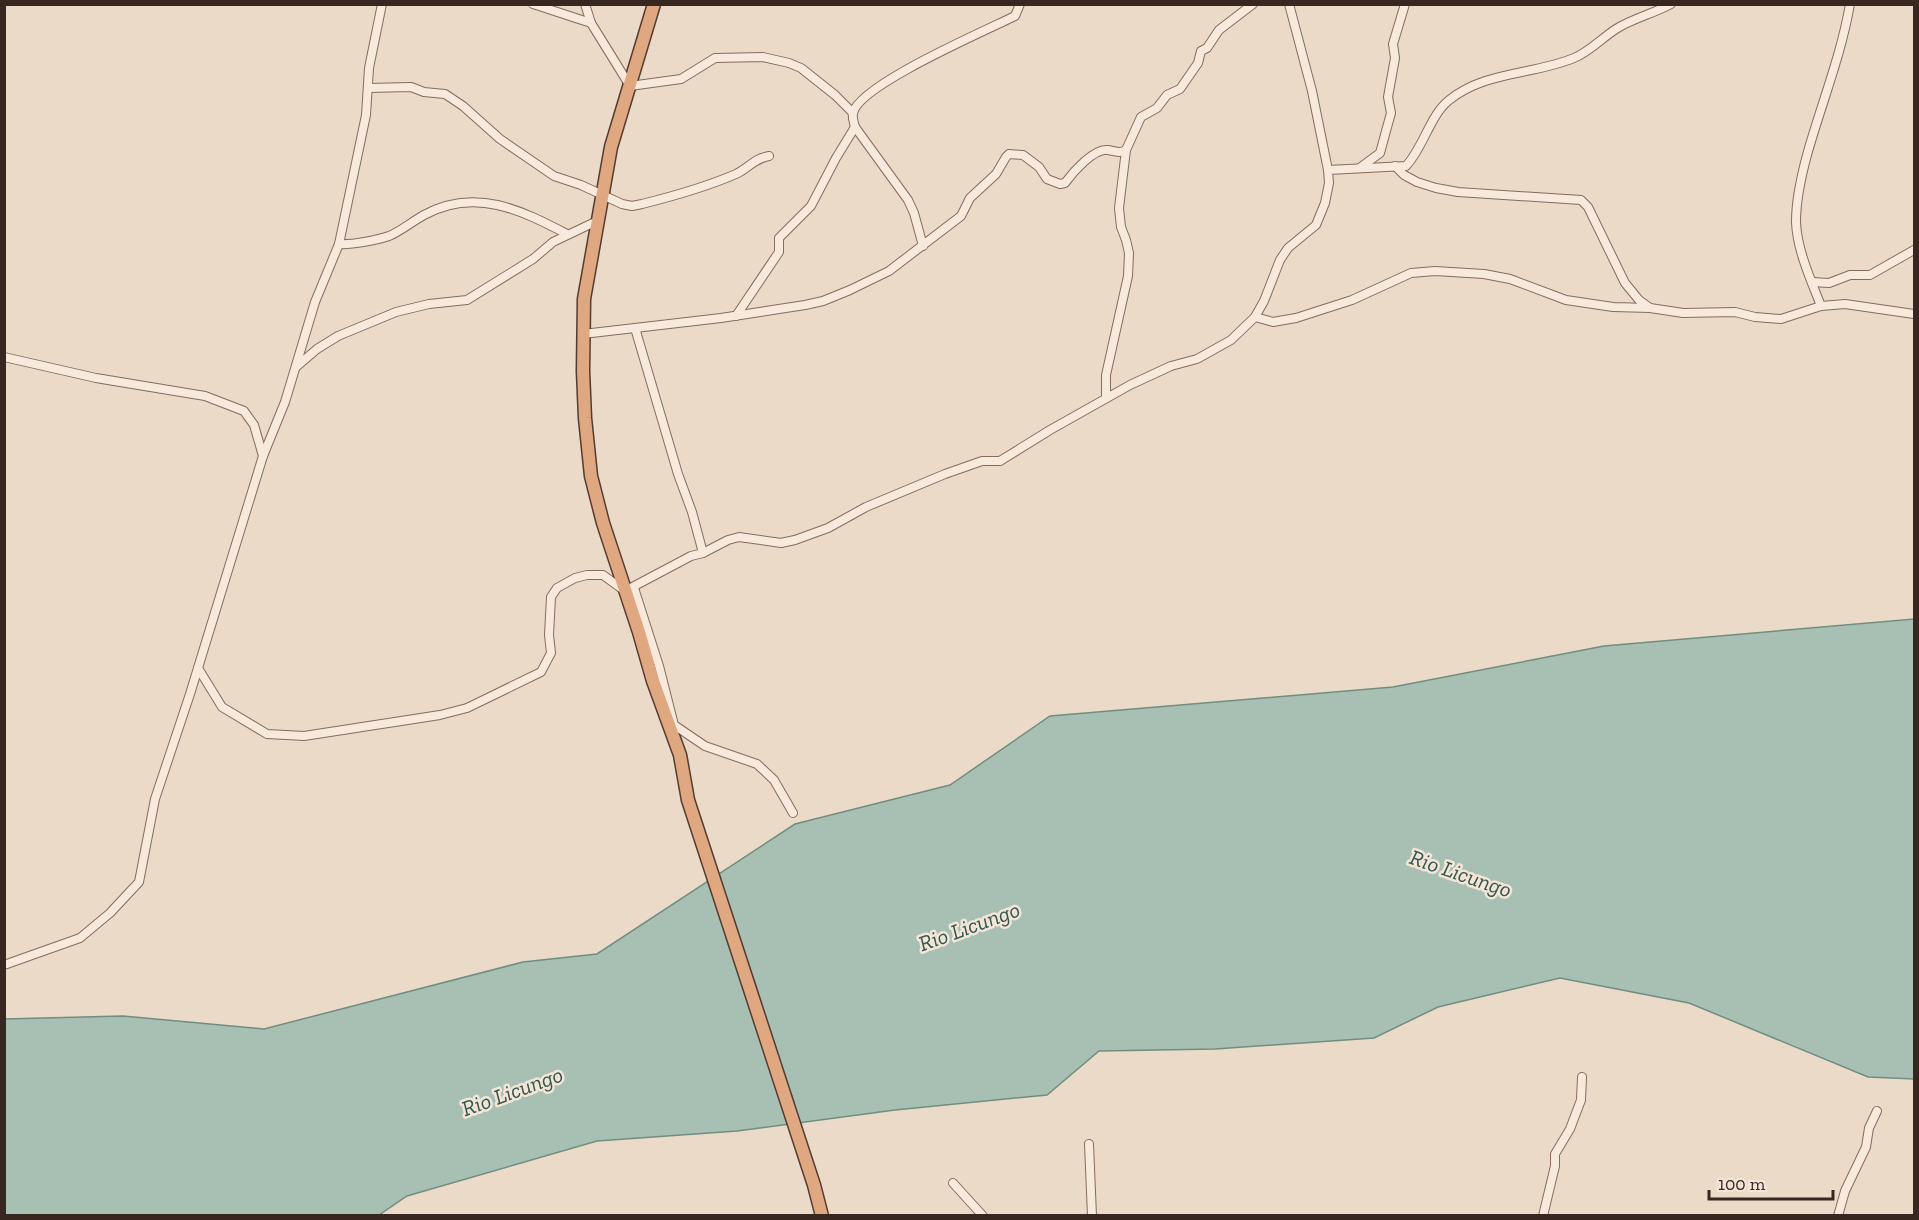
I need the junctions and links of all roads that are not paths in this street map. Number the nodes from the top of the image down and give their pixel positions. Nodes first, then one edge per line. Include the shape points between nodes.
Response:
1 (382, 4) edge
2 (533, 4) edge
3 (585, 4) edge
4 (654, 4) edge
5 (1020, 4) edge
6 (1253, 4) edge
7 (1289, 4) edge
8 (1406, 4) edge
9 (1671, 4) edge
10 (1850, 4) edge
11 (591, 23) junction
12 (630, 86) junction
13 (368, 88) junction
14 (853, 113) junction
15 (855, 127) junction
16 (1126, 150) junction
17 (769, 156) dead end
18 (1395, 166) junction
19 (1360, 167) junction
20 (1328, 170) junction
21 (603, 194) junction
22 (597, 221) junction
23 (567, 234) junction
24 (339, 244) junction
25 (924, 246) junction
26 (1914, 250) edge
27 (1812, 282) junction
28 (1821, 306) junction
29 (1650, 308) junction
30 (1914, 314) edge
31 (736, 316) junction
32 (1255, 317) junction
33 (635, 328) junction
34 (583, 334) junction
35 (4, 357) edge
36 (296, 366) junction
37 (1106, 398) junction
38 (263, 456) junction
39 (703, 553) junction
40 (629, 589) junction
41 (198, 668) junction
42 (794, 813) dead end
43 (4, 965) edge
44 (1582, 1077) dead end
45 (1877, 1111) dead end
46 (1089, 1144) dead end
47 (953, 1183) dead end
48 (822, 1215) edge
49 (983, 1215) edge
50 (1092, 1215) edge
51 (1543, 1215) edge
52 (1838, 1215) edge

1 - 13 street
2 - 11 street
3 - 11 street
4 - 12 highway
5 - 14 street via 1015,16 906,69 868,94
6 - 16 street via 1219,30 1201,51 1198,63 1180,88 1141,117
7 - 20 street
8 - 19 street via 1393,44 1389,122 1380,153
9 - 18 street via 1615,30 1576,58 1466,89 1440,109 1412,160 1406,166
10 - 27 street via 1797,192 1796,224
11 - 12 street
12 - 14 street via 681,79 715,58 763,57 801,68
12 - 21 highway via 611,147
13 - 21 street via 411,87 445,94 554,176
13 - 24 street via 363,132
14 - 15 street
15 - 25 street via 908,200
15 - 31 street via 811,206 779,238 779,252
16 - 25 street via 1097,152 1073,171 1064,184 1047,179 1023,155 1009,154 996,174 970,198 961,216
16 - 37 street via 1119,208 1120,227 1129,253 1128,276 1106,375
17 - 21 street via 715,183 642,204 622,204
18 - 19 street
18 - 29 street via 1417,182 1436,188 1581,200 1625,282
19 - 20 street
20 - 32 street via 1323,213 1280,260
21 - 22 highway
22 - 23 street
22 - 34 highway via 584,299
23 - 24 street via 504,205 486,201 452,204 388,236
23 - 36 street via 467,300 396,312 338,336
24 - 36 street via 315,302
25 - 31 street via 889,271 831,298
26 - 27 street via 1870,275 1850,275 1829,283
27 - 28 street
28 - 29 street via 1781,319 1735,312 1683,313
28 - 30 street via 1845,304
29 - 32 street via 1566,300 1510,279 1435,271 1411,273 1352,300 1296,318 1273,322
31 - 33 street
32 - 37 street via 1231,340
33 - 34 street
33 - 39 street
34 - 40 highway via 591,476 603,523
35 - 38 street via 96,378 204,396 243,411 254,425
36 - 38 street
37 - 39 street via 1000,461 982,461 945,474 804,538 781,543 739,537
38 - 41 street
39 - 40 street
40 - 41 street via 603,575 575,578 557,588 551,597 551,653 541,672 467,708 440,715 304,736 267,734 222,707
40 - 42 street via 659,666 674,724 705,746 757,764 774,780
40 - 48 highway via 653,681 680,755 688,800
41 - 43 street via 155,799 139,882 110,914 80,938
44 - 51 street via 1581,1100 1555,1154
45 - 52 street
46 - 50 street
47 - 49 street

